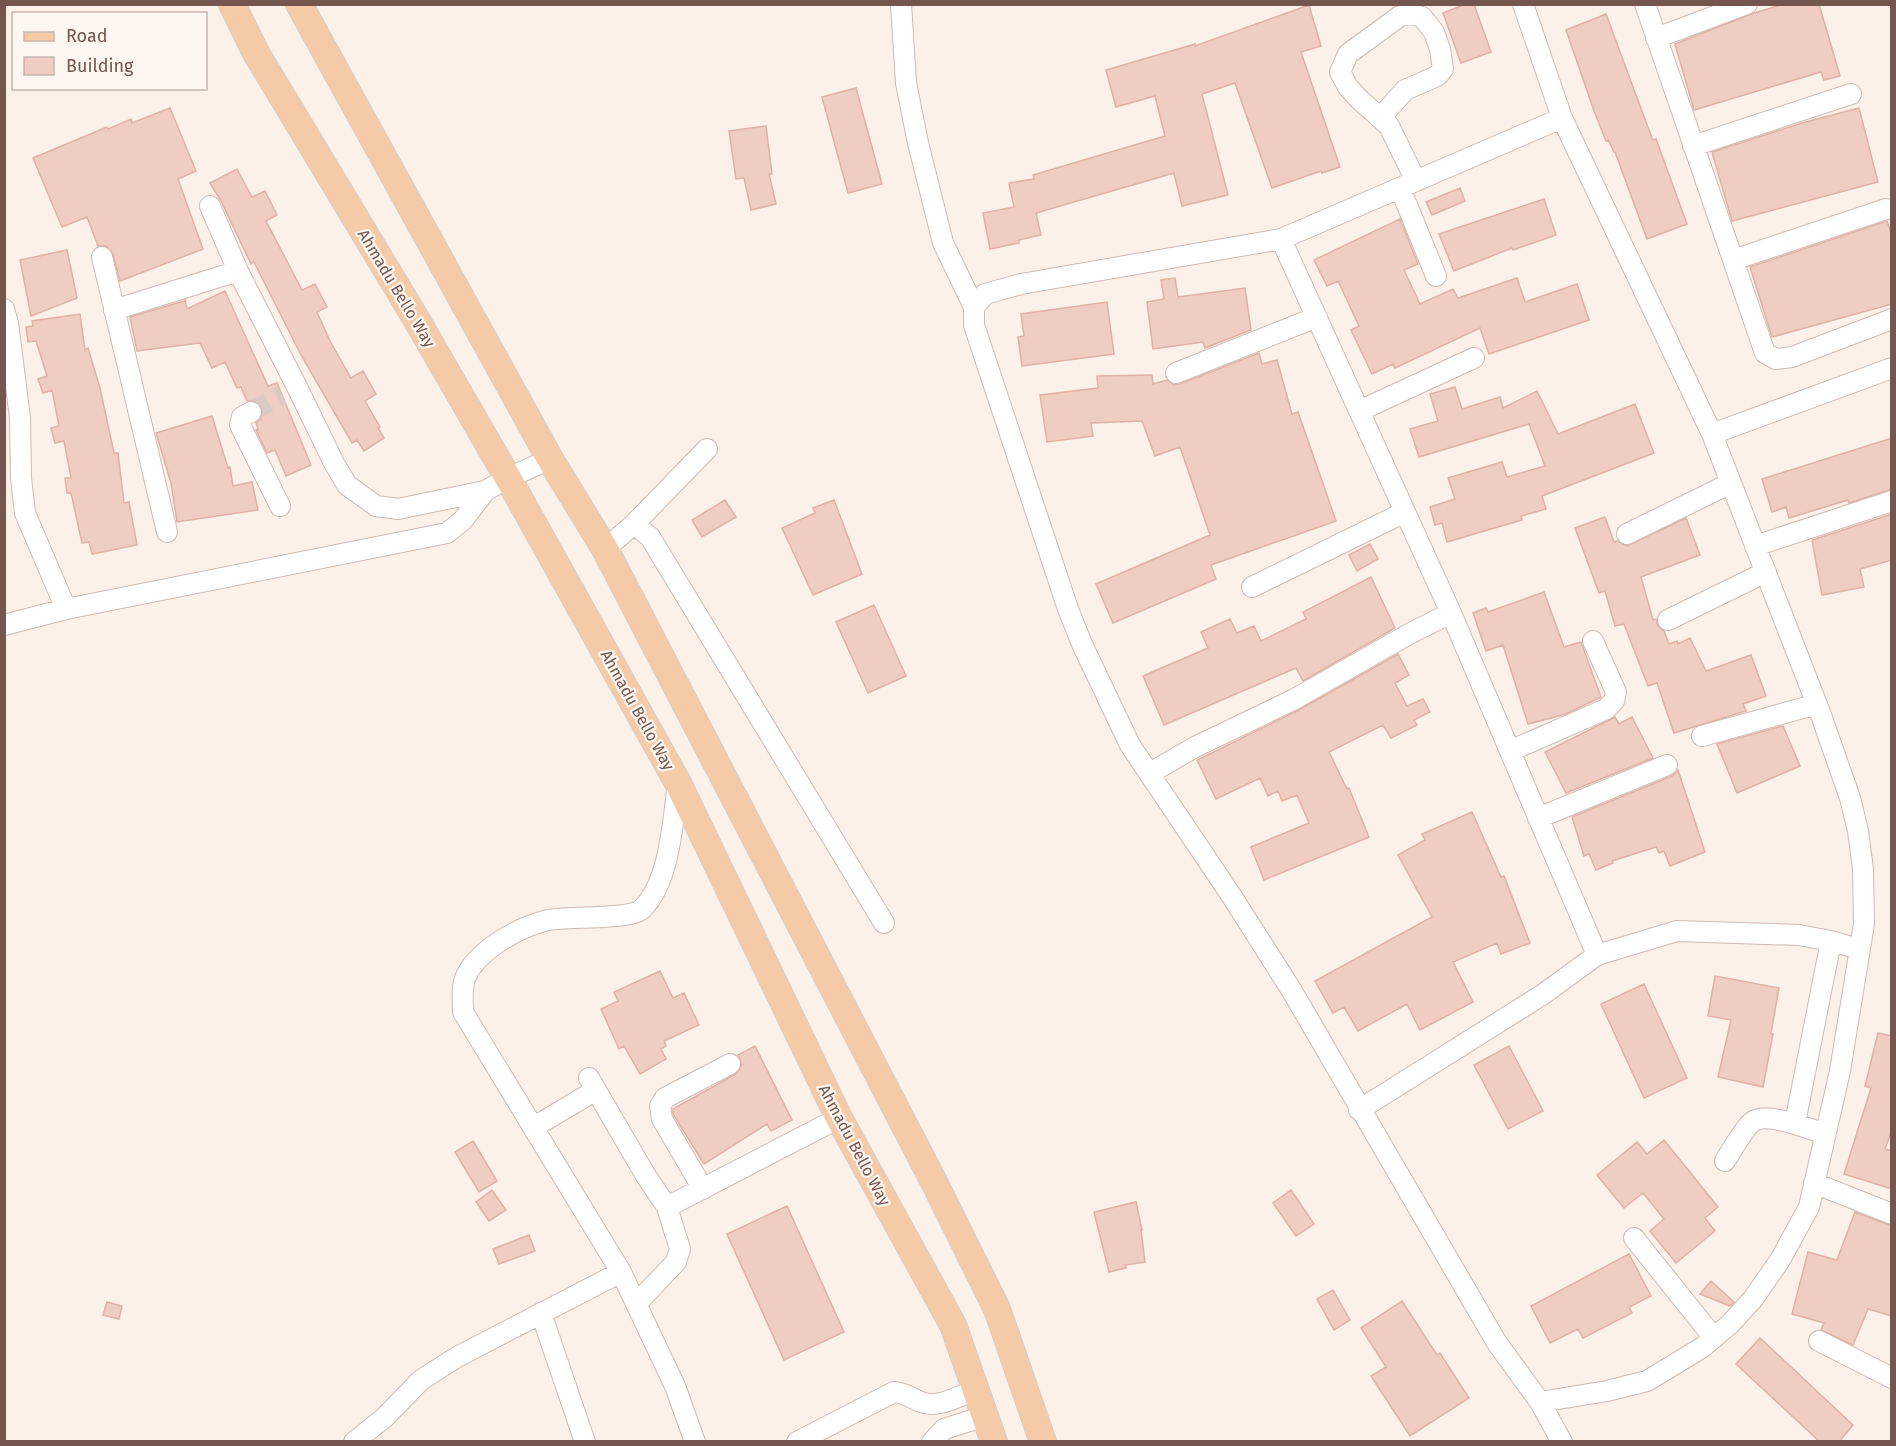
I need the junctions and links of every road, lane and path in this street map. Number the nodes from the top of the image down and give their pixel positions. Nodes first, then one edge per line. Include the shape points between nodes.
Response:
1 (232, 4) edge
2 (299, 4) edge
3 (901, 4) edge
4 (1523, 4) edge
5 (1645, 4) edge
6 (1747, 4) edge
7 (1656, 38) junction
8 (1851, 94) dead end
9 (1381, 117) junction
10 (1562, 118) junction
11 (1693, 146) junction
12 (1408, 184) junction
13 (210, 206) dead end
14 (1886, 209) dead end
15 (1281, 239) junction
16 (102, 257) dead end
17 (1733, 260) junction
18 (238, 271) junction
19 (1436, 276) dead end
20 (974, 307) junction
21 (4, 309) edge
22 (114, 310) junction
23 (1317, 317) junction
24 (1892, 319) edge
25 (1474, 358) dead end
26 (1892, 368) edge
27 (1176, 373) dead end
28 (1359, 411) junction
29 (251, 412) dead end
30 (1712, 434) junction
31 (707, 449) dead end
32 (550, 459) junction
33 (508, 478) junction
34 (1731, 483) junction
35 (485, 491) junction
36 (1892, 501) edge
37 (280, 506) dead end
38 (1405, 512) junction
39 (634, 524) junction
40 (167, 532) dead end
41 (1627, 534) dead end
42 (1755, 546) junction
43 (605, 549) junction
44 (1766, 572) junction
45 (1252, 587) dead end
46 (66, 609) junction
47 (1451, 613) junction
48 (1668, 620) dead end
49 (4, 625) edge
50 (1593, 642) dead end
51 (1817, 704) junction
52 (1702, 736) dead end
53 (1510, 751) junction
54 (1667, 765) dead end
55 (1150, 773) junction
56 (678, 783) junction
57 (1538, 818) junction
58 (884, 923) dead end
59 (1831, 941) junction
60 (1859, 950) junction
61 (1597, 955) junction
62 (730, 1064) dead end
63 (1359, 1110) junction
64 (839, 1118) junction
65 (1795, 1123) junction
66 (534, 1128) junction
67 (1825, 1134) junction
68 (1725, 1161) dead end
69 (1814, 1183) junction
70 (703, 1189) junction
71 (667, 1207) junction
72 (1892, 1214) edge
73 (1634, 1238) dead end
74 (621, 1272) junction
75 (636, 1304) junction
76 (541, 1313) junction
77 (1714, 1338) junction
78 (1819, 1341) dead end
79 (1892, 1378) edge
80 (976, 1389) junction
81 (1540, 1402) junction
82 (985, 1416) junction
83 (797, 1441) edge
84 (354, 1442) edge
85 (585, 1442) edge
86 (695, 1442) edge
87 (932, 1442) edge
88 (994, 1442) edge
89 (1043, 1442) edge
90 (1562, 1442) edge

1 - 33 main road, Ahmadu Bello Way via 256,53
2 - 32 main road
3 - 20 street via 906,82 918,143 943,243
4 - 10 street
5 - 7 street
6 - 7 street
7 - 11 street
8 - 11 street
9 - 9 street via 1348,87 1340,72 1348,54 1400,16 1411,14 1422,18 1434,32 1443,69 1437,76 1405,90
9 - 12 street via 1402,149
10 - 12 street
10 - 30 street
11 - 17 street
12 - 15 street
12 - 19 street
13 - 18 street
14 - 17 street
15 - 20 street via 1021,284 985,294
15 - 23 street
16 - 22 street
17 - 24 street via 1765,353 1776,359 1792,357
18 - 22 street
18 - 35 street via 290,391 346,485 376,506 398,509
20 - 55 street via 974,325 1075,627 1113,712
21 - 46 street via 20,418 25,513
22 - 40 street
23 - 27 street
23 - 28 street
25 - 28 street
26 - 30 street
28 - 38 street
29 - 37 street via 242,417 240,425
30 - 34 street
31 - 39 street
32 - 33 street
32 - 43 main road
33 - 35 street
33 - 56 main road, Ahmadu Bello Way
34 - 41 street
34 - 42 street
35 - 46 street via 464,520 447,533
36 - 42 street
38 - 45 street
38 - 47 street
39 - 43 street
39 - 58 street via 650,537
42 - 44 street
43 - 89 main road via 997,1309
44 - 48 street
44 - 51 street
46 - 49 street
47 - 53 street
47 - 55 street
50 - 53 street via 1616,692 1614,701 1606,709
51 - 52 street
51 - 60 street via 1858,831 1864,924
53 - 57 street
54 - 57 street
55 - 63 street via 1292,991
56 - 64 main road, Ahmadu Bello Way
56 - 66 street via 669,849 654,895 640,911 548,920 511,934 486,951 466,975 463,1012
57 - 61 street
59 - 60 street
59 - 61 street via 1799,935 1677,931
59 - 65 street
60 - 67 street via 1840,1071
61 - 63 street via 1542,995
62 - 70 street via 665,1098 660,1106 663,1119
63 - 81 street via 1497,1343
64 - 70 street
64 - 80 main road, Ahmadu Bello Way via 953,1326
65 - 67 street
65 - 68 street via 1760,1118 1752,1123
66 - 71 street via 593,1084
66 - 74 street
67 - 69 street
69 - 72 street
69 - 77 street via 1809,1207 1780,1260 1753,1299
70 - 71 street
71 - 75 street via 680,1249 676,1262
73 - 77 street
74 - 75 street
74 - 76 street
75 - 86 street via 675,1386
76 - 84 street via 421,1380
76 - 85 street
77 - 81 street via 1647,1381
78 - 79 street
80 - 82 main road, Ahmadu Bello Way
80 - 83 street via 936,1405 894,1392
81 - 90 street
82 - 87 street via 944,1429
82 - 88 main road, Ahmadu Bello Way

